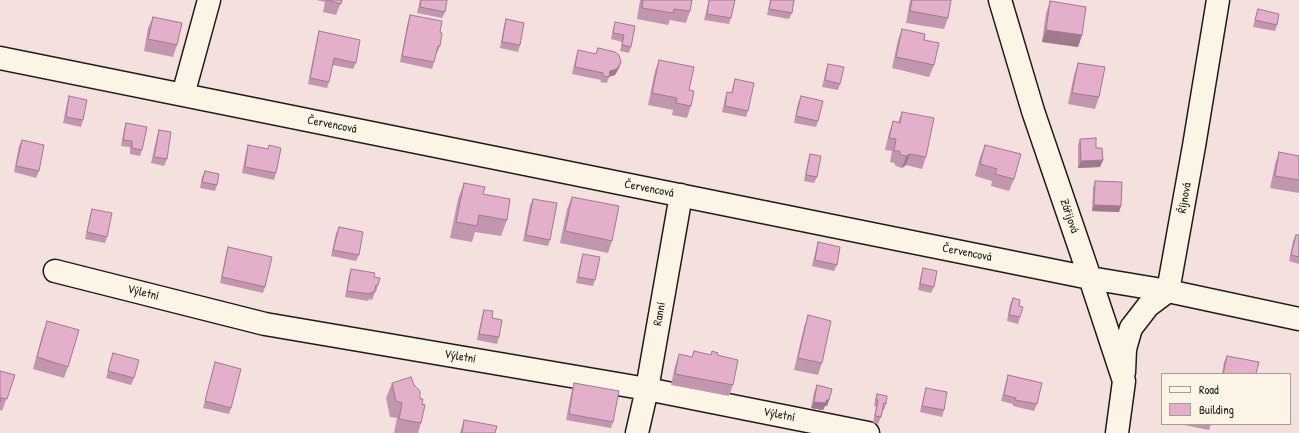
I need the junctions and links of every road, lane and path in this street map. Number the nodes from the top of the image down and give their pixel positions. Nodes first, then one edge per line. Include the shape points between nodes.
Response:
1 (209, 0) edge
2 (1000, 0) edge
3 (1218, 0) edge
4 (0, 58) edge
5 (183, 95) junction
6 (681, 195) junction
7 (55, 271) dead end
8 (1090, 278) junction
9 (1168, 291) junction
10 (1299, 319) edge
11 (1124, 381) junction
12 (646, 389) junction
13 (637, 433) edge
14 (868, 433) edge
15 (1117, 433) edge

1 - 5 street
2 - 8 street, Zářijová via 1033,111
3 - 9 street, Říjnová
4 - 5 street, Červencová
5 - 6 street, Červencová
6 - 8 street, Červencová
6 - 12 street, Ranní
7 - 12 street, Výletní via 265,324
8 - 9 street, Červencová
8 - 11 street, Zářijová
9 - 10 street, Červencová
9 - 11 street via 1148,306 1131,328 1125,350
11 - 15 street, Zářijová
12 - 13 street, Ranní
12 - 14 street, Výletní

